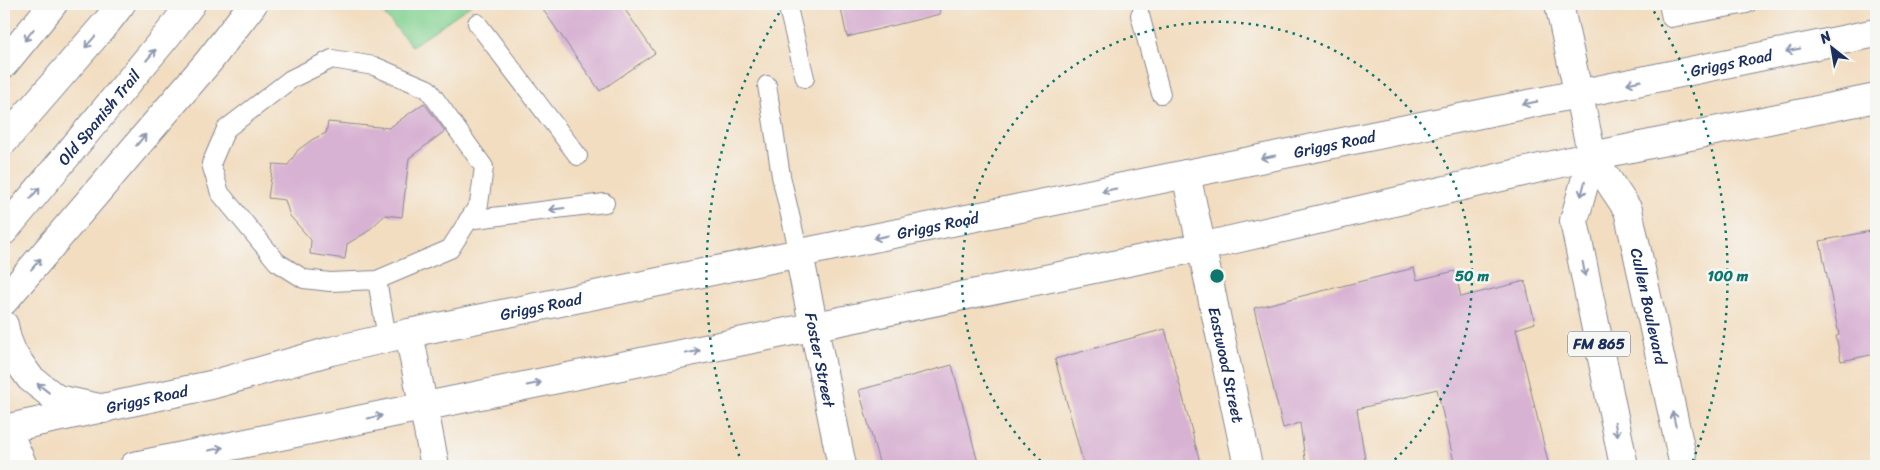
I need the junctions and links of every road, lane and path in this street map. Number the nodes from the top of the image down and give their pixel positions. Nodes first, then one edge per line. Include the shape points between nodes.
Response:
1 (54, 4) edge
2 (121, 4) edge
3 (191, 4) edge
4 (253, 4) edge
5 (787, 4) edge
6 (1559, 4) edge
7 (1668, 4) edge
8 (1747, 4) edge
9 (1140, 15) dead end
10 (477, 23) dead end
11 (1876, 33) edge
12 (4, 64) edge
13 (805, 78) dead end
14 (766, 85) dead end
15 (1578, 93) junction
16 (1161, 94) dead end
17 (1876, 98) edge
18 (4, 141) edge
19 (578, 156) dead end
20 (1592, 156) junction
21 (1186, 174) junction
22 (605, 203) dead end
23 (468, 220) junction
24 (4, 231) edge
25 (1201, 247) junction
26 (798, 254) junction
27 (377, 280) junction
28 (4, 301) edge
29 (4, 325) edge
30 (814, 328) junction
31 (398, 336) junction
32 (424, 407) junction
33 (104, 409) junction
34 (5, 429) edge
35 (23, 466) edge
36 (134, 466) edge
37 (435, 466) edge
38 (842, 466) edge
39 (1248, 466) edge
40 (1624, 466) edge
41 (1684, 466) edge

1 -> 12 main road
2 -> 18 main road
24 -> 3 main road, Old Spanish Trail
28 -> 4 main road via 203,68
5 - 13 lane
6 - 15 main road, Cullen Boulevard / FM 865
7 - 8 lane via 1671,18
9 - 16 lane
10 - 19 lane
11 -> 15 main road, Griggs Road
14 - 26 lane
15 - 20 main road, Cullen Boulevard / FM 865
15 -> 21 main road, Griggs Road
17 - 20 main road
20 - 25 main road
20 -> 40 main road, Cullen Boulevard / FM 865 via 1574,221
41 -> 20 main road, Cullen Boulevard / FM 865 via 1628,210
21 - 25 main road, Eastwood Street
21 -> 26 main road, Griggs Road
22 -> 23 lane
23 - 27 lane via 450,249
23 - 27 lane via 479,204 484,167 428,89 374,66 332,59 292,79 226,130 210,164 220,193 276,262 304,280
25 - 30 main road
25 - 39 main road, Eastwood Street
26 - 30 main road, Foster Street
26 - 31 main road, Griggs Road
27 - 31 lane
33 -> 29 main road via 57,399 30,378 7,340
32 -> 30 main road
30 - 38 main road, Foster Street
31 - 32 main road
31 - 33 main road, Griggs Road via 331,351 212,385
36 -> 32 main road
32 - 37 main road
33 - 34 main road, Griggs Road
34 - 35 main road

